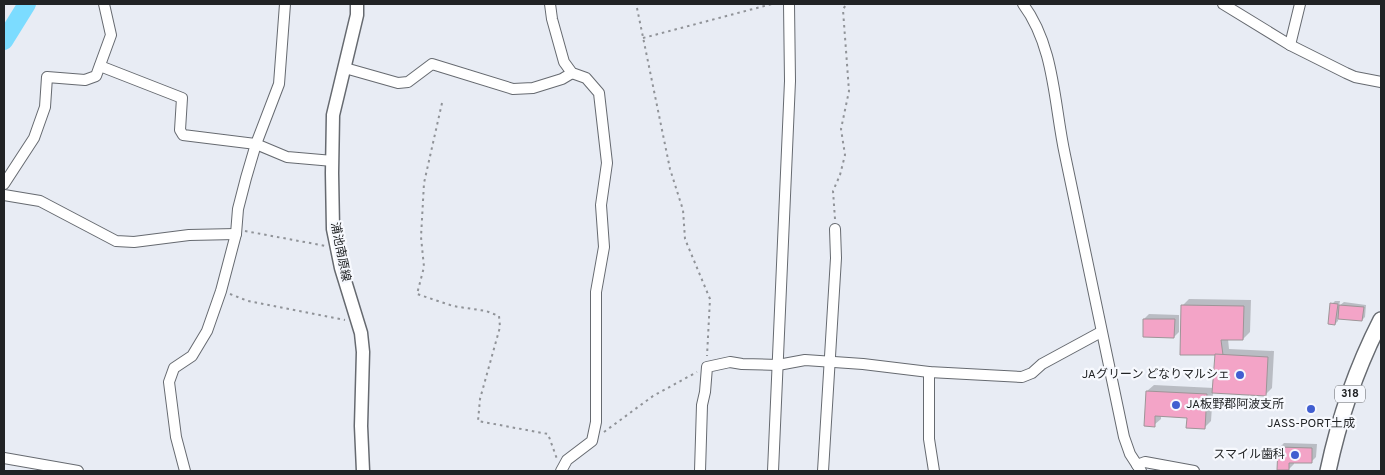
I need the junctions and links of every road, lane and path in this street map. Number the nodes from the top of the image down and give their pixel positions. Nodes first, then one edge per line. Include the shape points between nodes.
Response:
1 (104, 4) edge
2 (284, 4) edge
3 (357, 4) edge
4 (550, 4) edge
5 (772, 4) edge
6 (789, 4) edge
7 (846, 4) edge
8 (1023, 4) edge
9 (1223, 4) edge
10 (1300, 4) edge
11 (637, 8) dead end
12 (643, 38) junction
13 (1290, 45) junction
14 (100, 66) junction
15 (345, 68) junction
16 (572, 73) junction
17 (1381, 82) edge
18 (442, 103) dead end
19 (256, 144) junction
20 (332, 161) junction
21 (4, 184) edge
22 (4, 195) edge
23 (835, 229) joint
24 (236, 234) junction
25 (337, 249) junction
26 (221, 291) junction
27 (1381, 320) edge
28 (357, 322) junction
29 (1101, 332) junction
30 (829, 361) junction
31 (778, 365) junction
32 (707, 367) junction
33 (929, 372) junction
34 (592, 441) junction
35 (4, 458) edge
36 (559, 467) edge
37 (1139, 468) edge
38 (78, 471) edge
39 (185, 471) edge
40 (363, 471) edge
41 (700, 471) edge
42 (773, 471) edge
43 (823, 471) edge
44 (934, 471) edge
45 (1194, 471) edge
46 (1328, 471) edge

1 - 14 street via 111,35
2 - 19 street via 279,84
3 - 15 main road, 浦池南原線
4 - 16 street via 564,62
5 - 12 path
6 - 31 street via 790,81
7 - 23 path via 843,10 849,91 841,129 845,155 834,190
8 - 29 street via 1042,39 1053,84
9 - 13 street
10 - 13 street
11 - 12 path
12 - 32 path via 670,169 682,210 685,239 710,299
13 - 17 street via 1355,77
14 - 19 street via 182,98 182,134
14 - 21 street via 96,76 86,80 47,77 45,106 34,138
15 - 16 street via 398,83 408,82 432,64 513,89 533,88
15 - 20 main road, 浦池南原線 via 333,116
16 - 34 street via 586,78 599,93 607,163 602,205 604,247 596,292 596,422
18 - 36 path via 424,183 421,238 424,267 417,294 499,316 500,327 480,399 478,421 548,434
19 - 20 street via 287,157
19 - 24 street via 238,210
20 - 25 main road, 浦池南原線 via 333,228
22 - 24 street via 40,201 116,241
23 - 30 street
24 - 25 path via 246,230
24 - 26 street
25 - 28 main road, 浦池南原線
26 - 28 path via 248,301
26 - 39 street via 207,331 192,356 174,368 169,382 176,437
27 - 46 highway, 318 via 1350,392
28 - 40 main road, 浦池南原線 via 363,352
29 - 33 street via 1022,377
29 - 37 street via 1124,437
30 - 31 street via 805,360
30 - 33 street
30 - 43 street
31 - 32 street via 730,362
31 - 42 street
32 - 34 path via 653,396
32 - 41 street
33 - 44 street via 929,439
34 - 36 street
35 - 38 street
37 - 45 street via 1145,462

